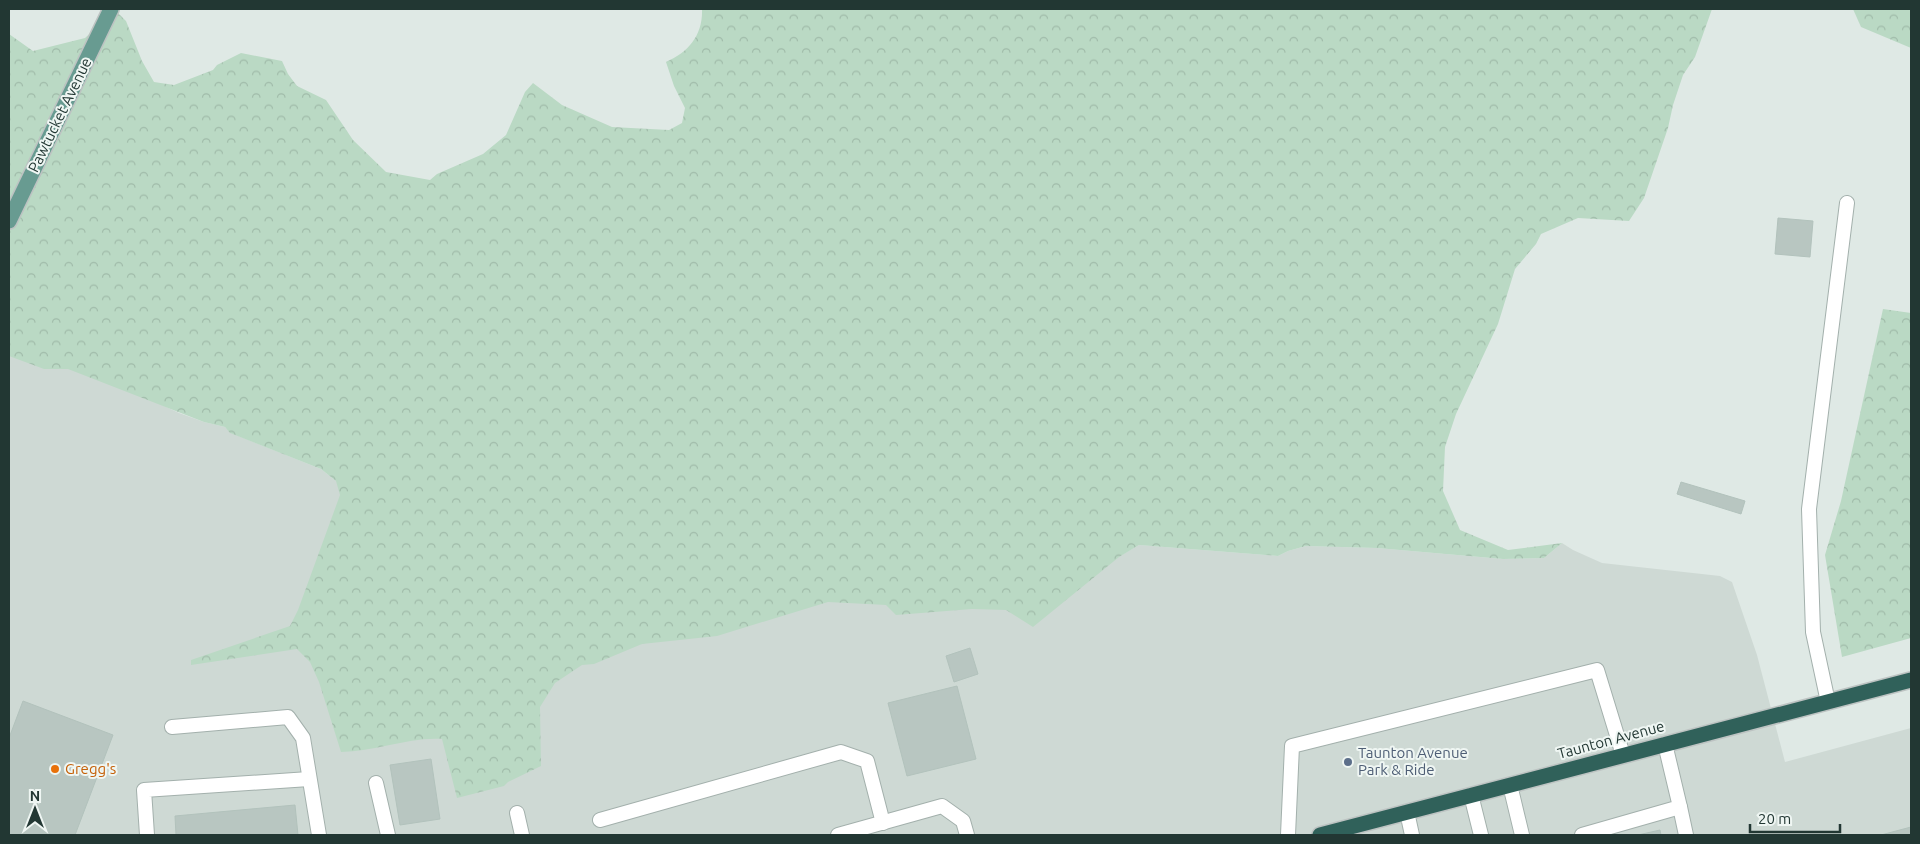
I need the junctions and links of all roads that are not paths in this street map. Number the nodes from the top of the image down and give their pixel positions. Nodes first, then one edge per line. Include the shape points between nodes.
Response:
1 (111, 9) edge
2 (1847, 202) dead end
3 (9, 221) edge
4 (1911, 680) edge
5 (1828, 702) junction
6 (172, 727) dead end
7 (1665, 744) junction
8 (1623, 755) junction
9 (309, 779) junction
10 (376, 784) dead end
11 (1510, 786) junction
12 (1470, 796) junction
13 (1680, 807) junction
14 (1407, 812) junction
15 (517, 813) dead end
16 (600, 820) dead end
17 (883, 823) junction
18 (1346, 832) edge
19 (148, 835) edge
20 (319, 835) edge
21 (388, 835) edge
22 (522, 835) edge
23 (838, 835) edge
24 (967, 835) edge
25 (1288, 835) edge
26 (1320, 835) edge
27 (1412, 835) edge
28 (1481, 835) edge
29 (1522, 835) edge
30 (1582, 835) edge
31 (1686, 835) edge

1 - 3 main road, Pawtucket Avenue
2 - 5 lane via 1809,509 1813,632
4 - 5 highway, Taunton Avenue
5 - 7 highway, Taunton Avenue
6 - 9 lane via 288,717 303,738
7 - 8 highway, Taunton Avenue
7 - 13 lane
8 - 11 highway, Taunton Avenue
8 - 25 lane via 1598,670 1292,746
9 - 19 lane via 144,790
9 - 20 lane
10 - 21 lane
11 - 12 highway, Taunton Avenue
11 - 29 lane
12 - 14 highway, Taunton Avenue
12 - 28 lane
13 - 30 lane
13 - 31 lane
14 - 18 highway, Taunton Avenue
14 - 27 lane
15 - 22 lane
16 - 17 lane via 841,752 867,761
17 - 23 lane
17 - 24 lane via 942,806 963,821
18 - 26 highway, Taunton Avenue

